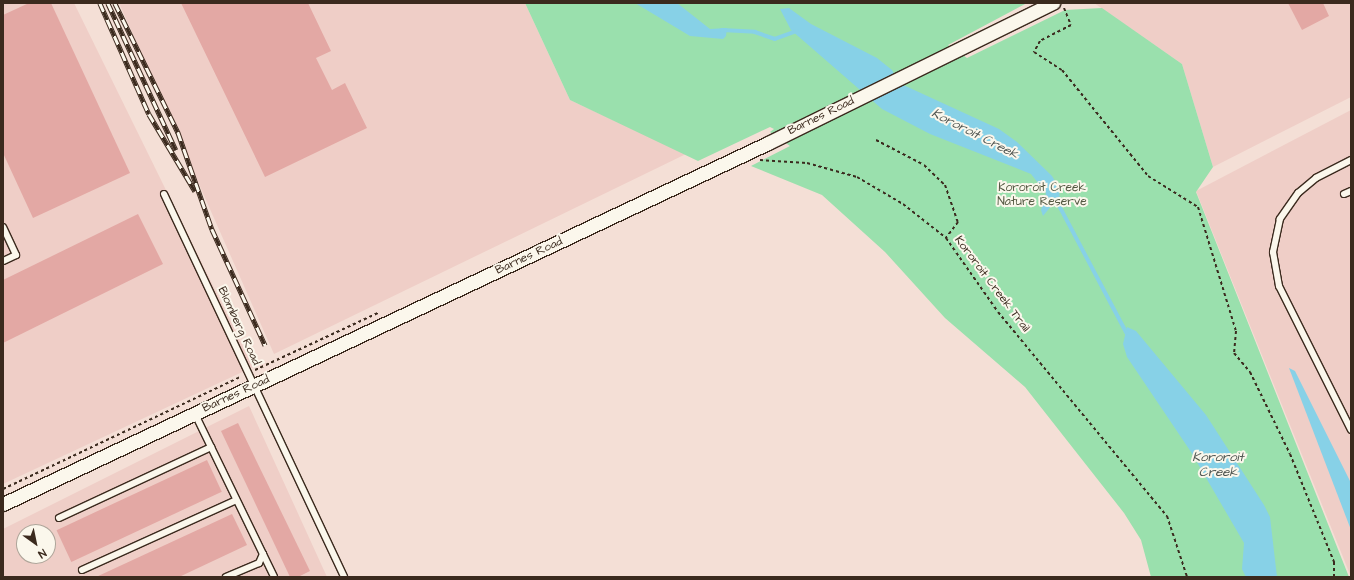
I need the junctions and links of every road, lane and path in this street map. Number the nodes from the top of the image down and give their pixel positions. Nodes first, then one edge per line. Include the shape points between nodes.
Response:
1 (1053, 3) edge
2 (1061, 3) edge
3 (876, 140) dead end
4 (759, 157) dead end
5 (1351, 160) edge
6 (1351, 191) edge
7 (164, 194) dead end
8 (1344, 194) dead end
9 (3, 227) edge
10 (946, 238) junction
11 (3, 261) edge
12 (254, 386) junction
13 (195, 414) junction
14 (1351, 430) edge
15 (211, 447) junction
16 (236, 500) junction
17 (3, 504) edge
18 (60, 518) dead end
19 (263, 554) junction
20 (82, 570) dead end
21 (226, 577) edge
22 (274, 577) edge
23 (344, 577) edge
24 (1187, 577) edge
25 (1334, 577) edge

1 - 12 street, Barnes Road via 774,139
2 - 25 path via 1071,25 1040,41 1034,52 1062,70 1148,176 1198,207 1236,330 1234,353 1250,372 1290,454 1334,562
3 - 10 path via 924,165 945,185 958,222
4 - 10 path, Kororoit Creek Trail via 760,161 807,163 857,177 903,204
5 - 14 lane via 1316,178 1298,193 1280,219 1273,252 1279,286
6 - 8 lane
7 - 12 lane, Blomberg Road
9 - 11 lane via 16,255
10 - 24 path, Kororoit Creek Trail via 998,312 1167,516
12 - 13 street, Barnes Road
12 - 23 lane, Blomberg Road
13 - 15 lane
13 - 17 street, Barnes Road
15 - 16 lane
15 - 18 lane
16 - 19 lane
16 - 20 lane
19 - 21 lane via 258,563
19 - 22 lane

